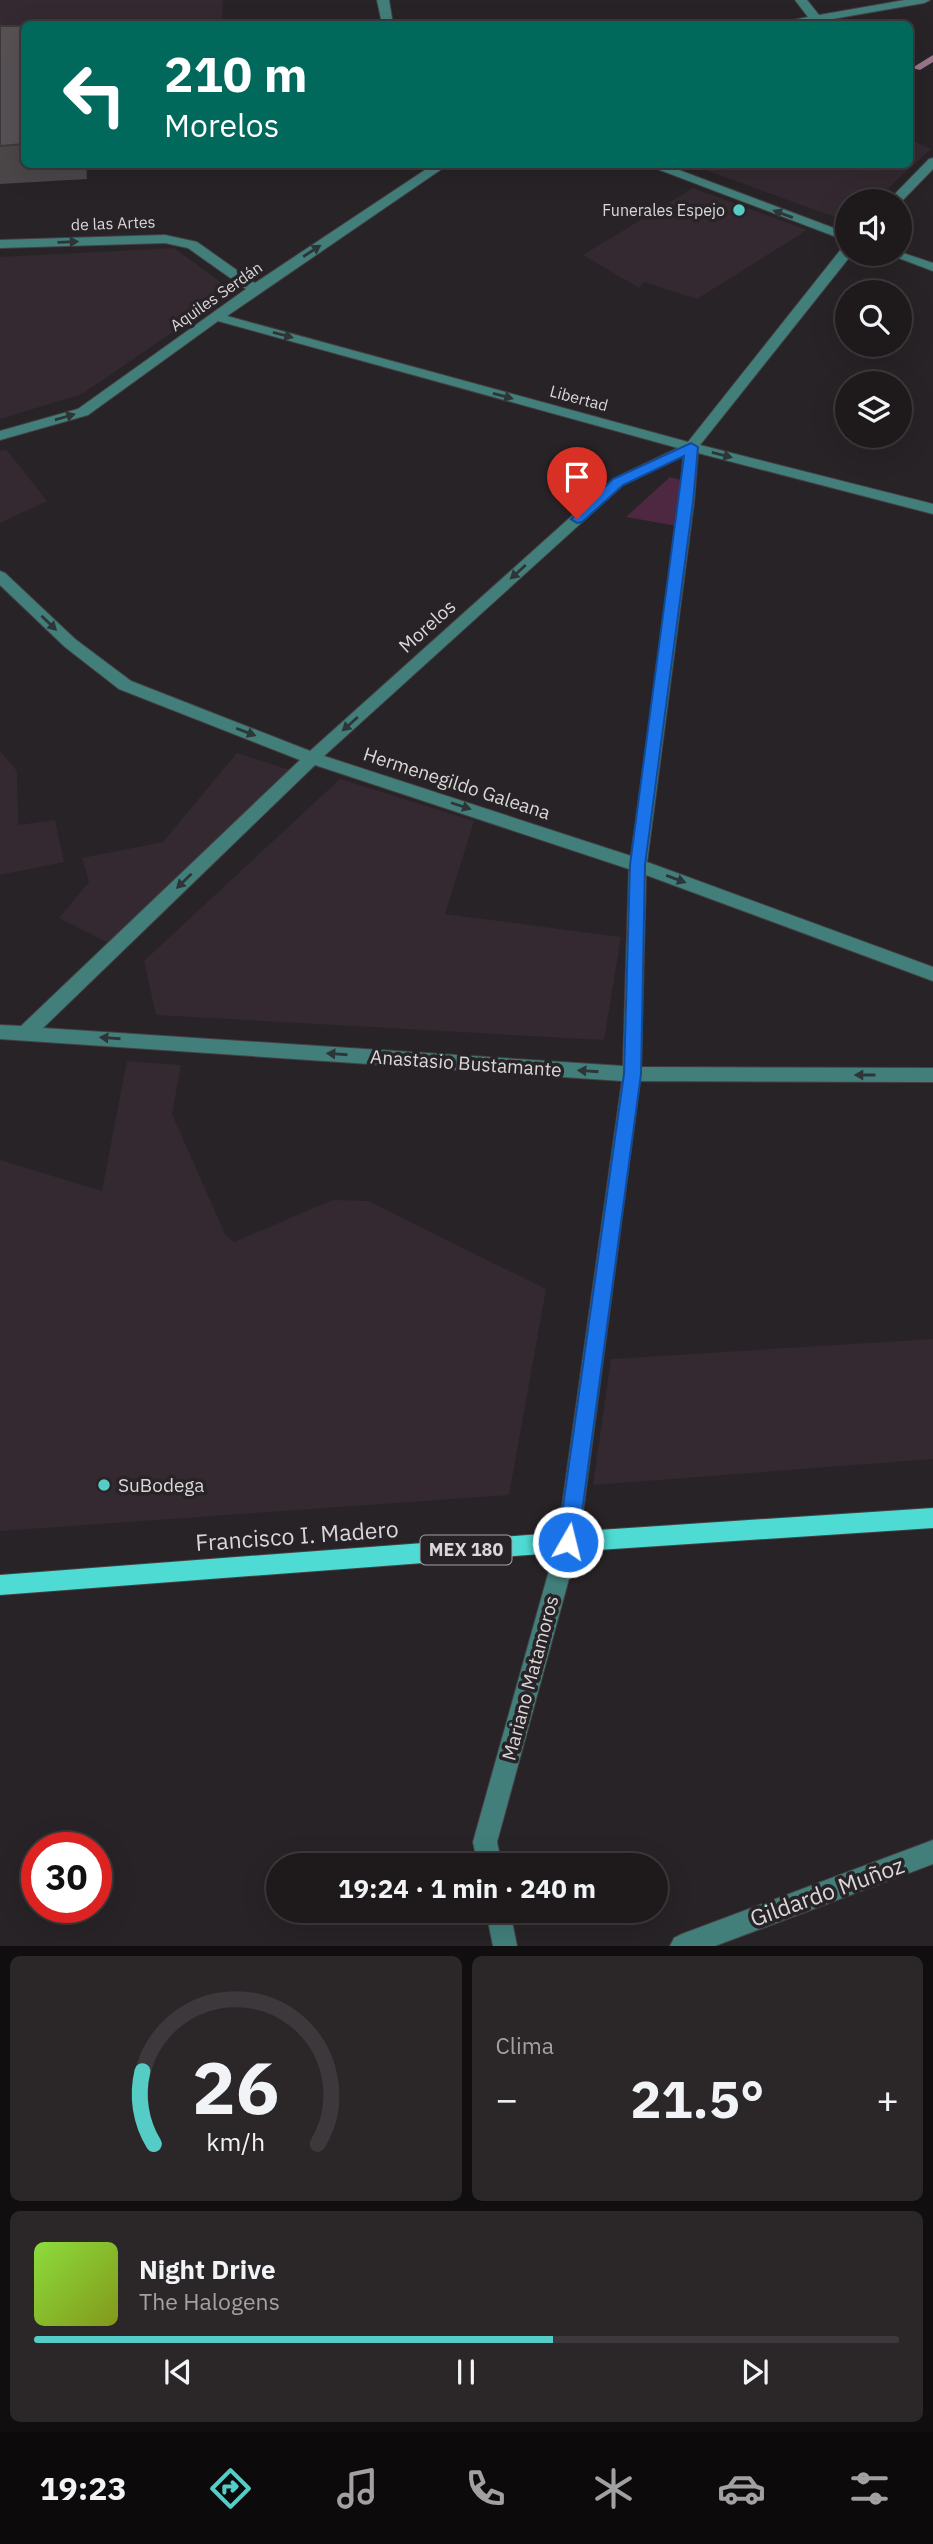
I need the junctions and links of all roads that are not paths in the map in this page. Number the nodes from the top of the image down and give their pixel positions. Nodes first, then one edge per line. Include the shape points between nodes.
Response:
1 (383, 0) edge
2 (801, 0) edge
3 (924, 0) edge
4 (816, 19) junction
5 (387, 21) edge
6 (804, 21) edge
7 (933, 162) edge
8 (437, 168) edge
9 (661, 168) edge
10 (906, 189) edge
11 (835, 233) edge
12 (0, 244) edge
13 (912, 260) edge
14 (835, 266) edge
15 (933, 267) edge
16 (255, 289) junction
17 (217, 317) junction
18 (0, 436) edge
19 (691, 447) junction
20 (933, 509) edge
21 (0, 576) edge
22 (313, 758) junction
23 (638, 865) junction
24 (933, 974) edge
25 (0, 1032) edge
26 (26, 1033) junction
27 (632, 1074) junction
28 (933, 1075) edge
29 (933, 1518) edge
30 (568, 1542) junction
31 (0, 1585) edge
32 (933, 1852) edge
33 (487, 1853) edge
34 (500, 1923) edge
35 (505, 1945) edge
36 (682, 1945) edge

1 - 5 street
2 - 4 street
3 - 4 street
4 - 6 street
7 - 10 street
16 -> 8 street, Aquiles Serdán
11 -> 9 street
12 -> 16 street, de las Artes via 165,239 192,245
13 - 15 street
14 - 19 street, Morelos
16 - 17 street, Aquiles Serdán
18 -> 17 street, Aquiles Serdán via 83,411
17 -> 19 street, Libertad
19 -> 20 street, Libertad
19 -> 22 street, Morelos via 618,482
19 - 23 street, Mariano Matamoros
21 -> 22 street, Hermenegildo Galeana via 70,643 125,685
22 -> 23 street, Hermenegildo Galeana
22 -> 26 street, Morelos
23 -> 24 street, Hermenegildo Galeana
23 - 27 street, Mariano Matamoros
25 - 26 street, Anastasio Bustamante
27 -> 26 street, Anastasio Bustamante
28 -> 27 street, Anastasio Bustamante
27 - 30 street, Mariano Matamoros
29 - 30 main road, Francisco I. Madero / MEX 180
30 - 31 main road, Francisco I. Madero / MEX 180
30 - 33 street, Mariano Matamoros via 485,1842
32 - 36 street, Gildardo Muñoz
34 - 35 street

